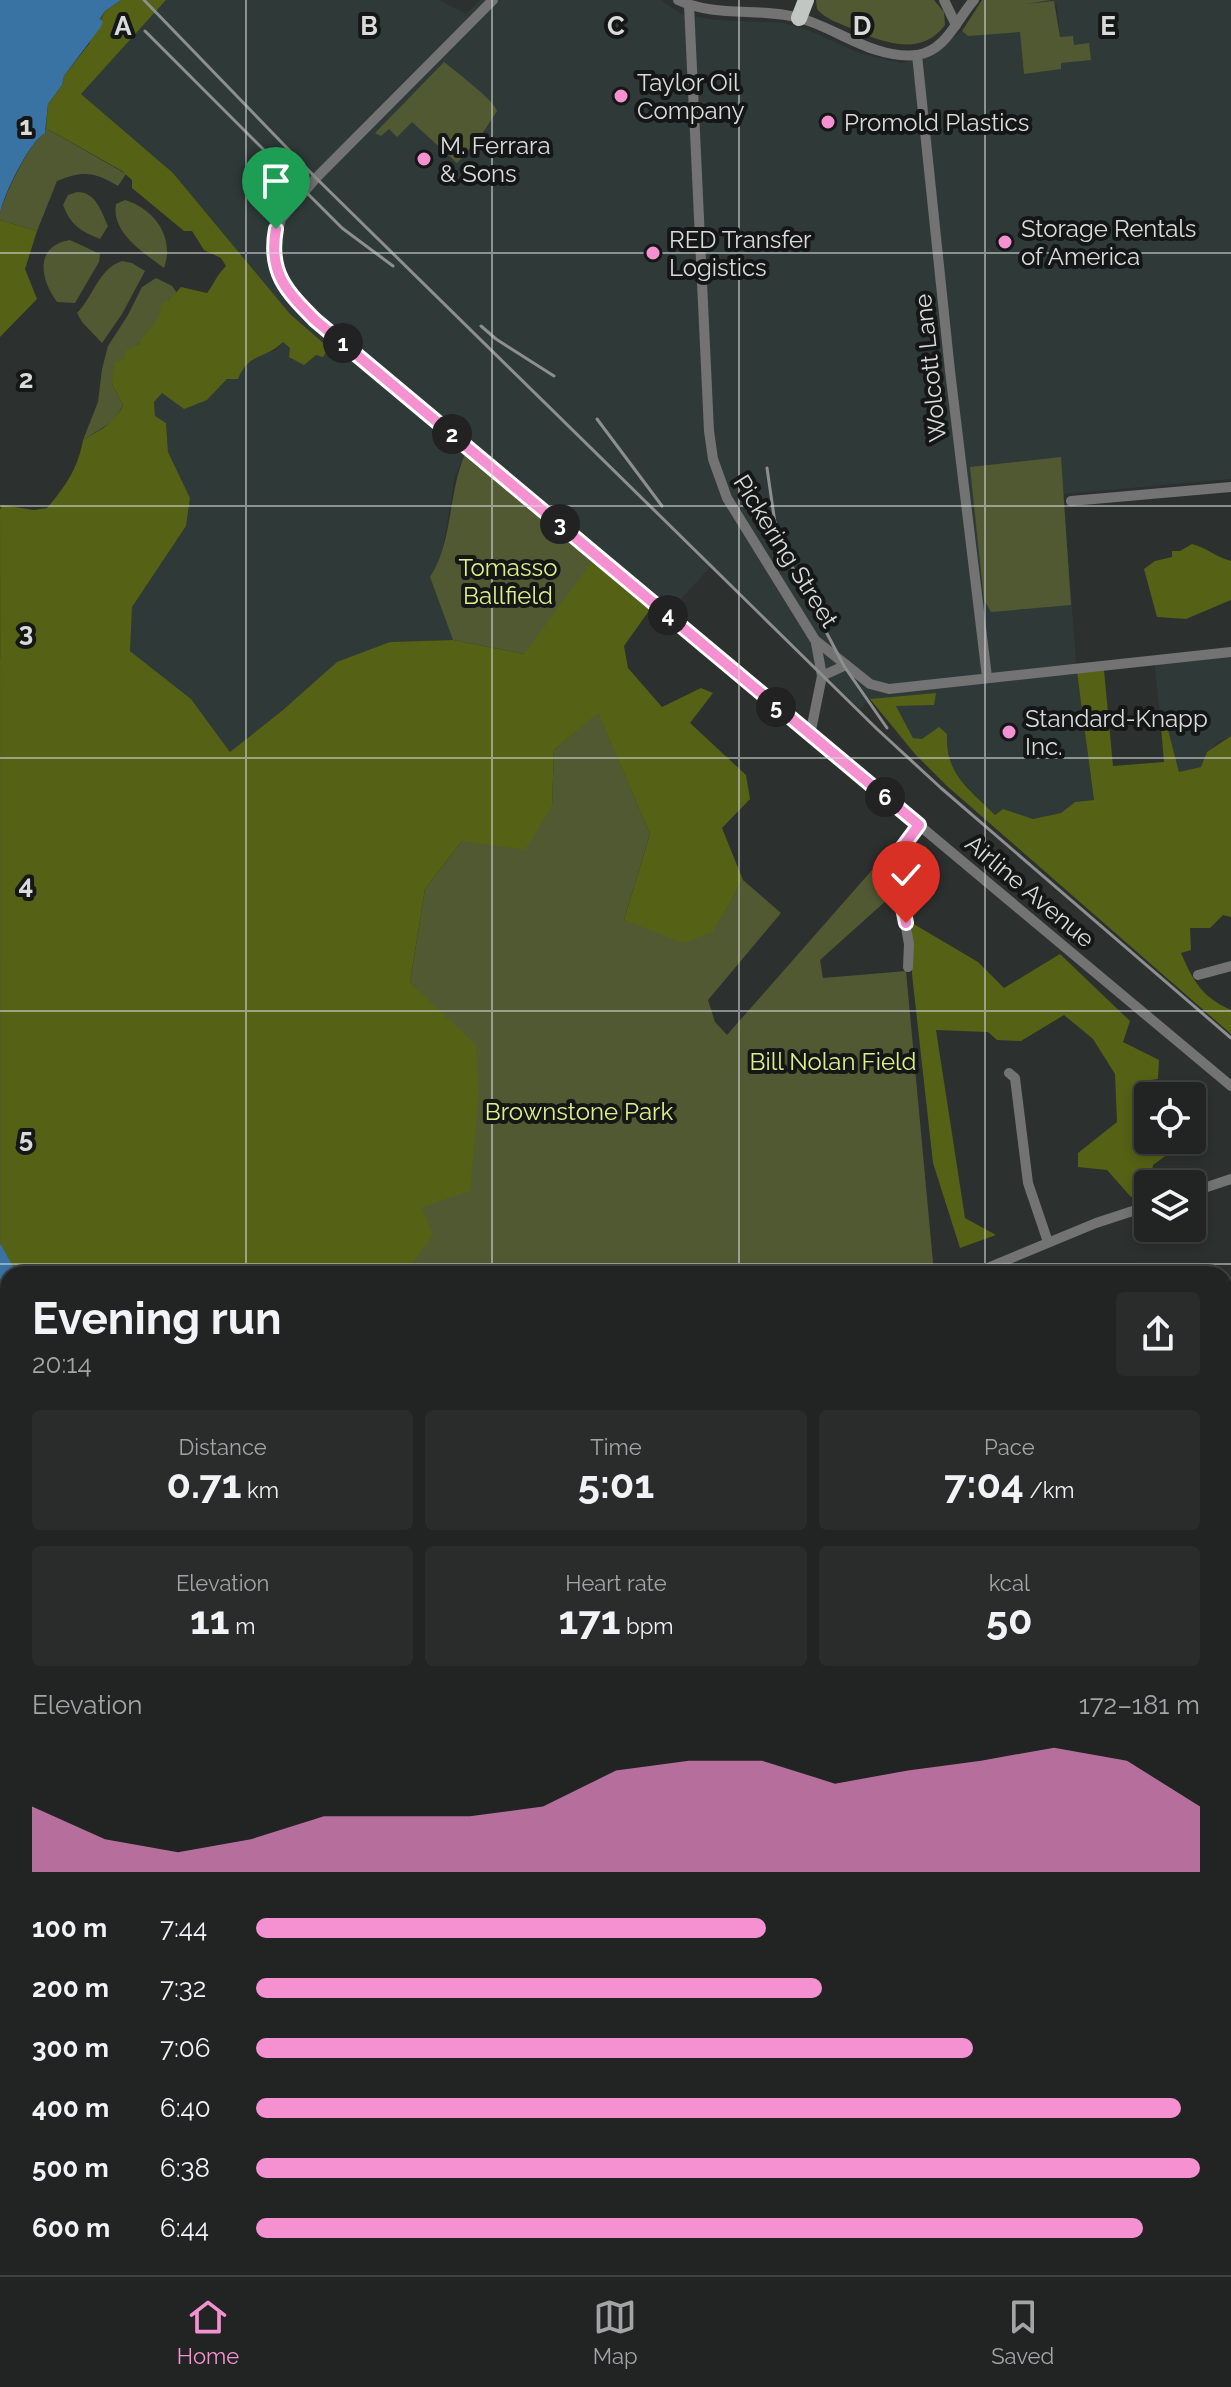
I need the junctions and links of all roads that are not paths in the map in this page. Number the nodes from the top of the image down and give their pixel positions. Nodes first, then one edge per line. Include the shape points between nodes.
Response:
1 (493, 0) edge
2 (678, 0) edge
3 (765, 0) edge
4 (806, 0) edge
5 (944, 0) edge
6 (974, 0) edge
7 (689, 5) junction
8 (763, 13) junction
9 (799, 18) junction
10 (956, 25) junction
11 (917, 55) junction
12 (1231, 487) edge
13 (1071, 501) dead end
14 (815, 640) junction
15 (1231, 652) edge
16 (846, 665) junction
17 (822, 676) junction
18 (987, 677) junction
19 (810, 735) junction
20 (919, 825) junction
21 (1231, 966) edge
22 (908, 967) dead end
23 (1198, 975) dead end
24 (1009, 1073) dead end
25 (1231, 1086) edge
26 (1231, 1179) edge
27 (1206, 1187) edge
28 (1134, 1211) edge
29 (1048, 1242) junction
30 (992, 1266) edge

1 - 19 street, Airline Avenue via 281,219 273,249 277,271 315,320
2 - 7 street
3 - 8 street
4 - 9 highway
5 - 10 street
6 - 10 street
7 - 8 street
7 - 14 street, Pickering Street via 713,459 727,498
8 - 9 street
9 - 11 street via 877,50
10 - 11 street via 935,47
11 - 18 street, Wolcott Lane
12 - 13 street
14 - 16 street, Pickering Street
14 - 17 street
15 - 18 street, Pickering Street
16 - 17 street
16 - 18 street, Pickering Street via 870,684 889,689
17 - 19 street
19 - 20 street, Airline Avenue
20 - 22 street via 896,856
20 - 25 street, Airline Avenue
21 - 23 street
24 - 29 street via 1015,1078 1028,1183
26 - 27 street
28 - 29 street
29 - 30 street

